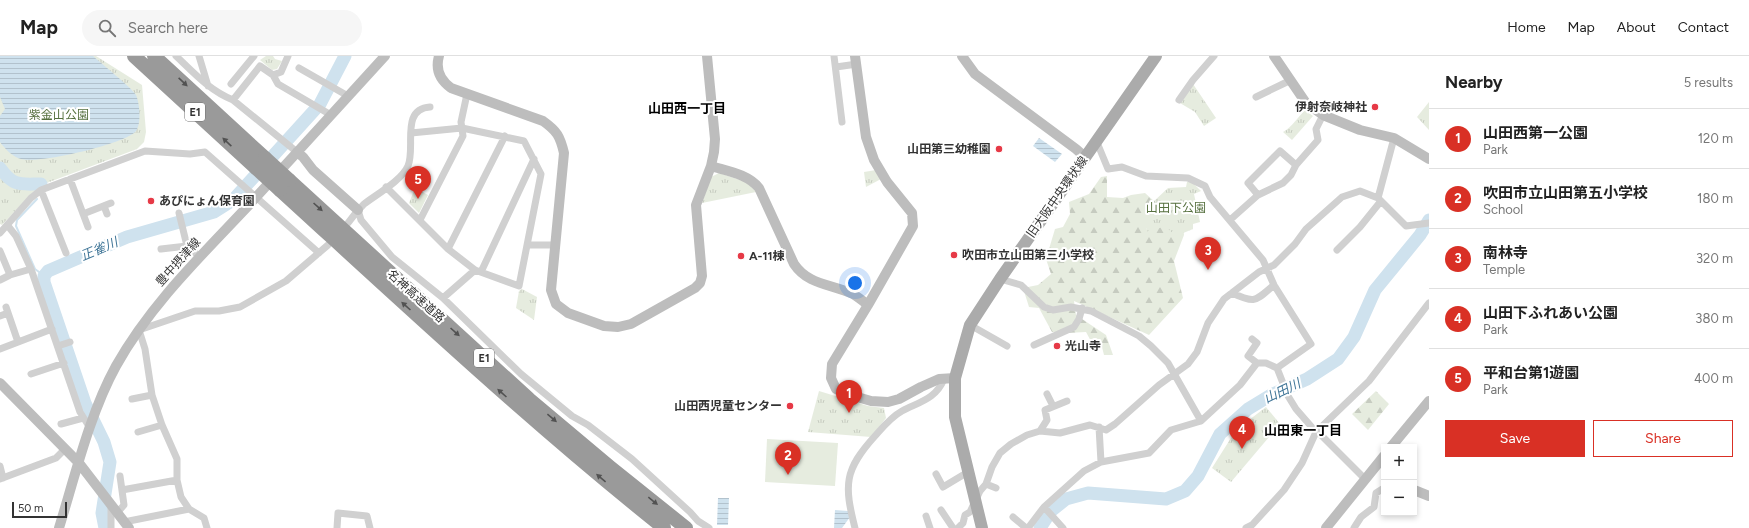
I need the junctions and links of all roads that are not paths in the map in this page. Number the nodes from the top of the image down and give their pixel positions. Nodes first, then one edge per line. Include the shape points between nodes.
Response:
1 (134, 56) edge
2 (154, 56) edge
3 (176, 56) edge
4 (199, 56) edge
5 (288, 56) edge
6 (385, 56) edge
7 (439, 56) edge
8 (707, 56) edge
9 (834, 56) edge
10 (962, 56) edge
11 (1156, 56) edge
12 (1214, 56) edge
13 (1274, 56) edge
14 (252, 58) edge
15 (856, 60) edge
16 (260, 66) junction
17 (836, 67) junction
18 (299, 68) dead end
19 (273, 75) junction
20 (1289, 81) junction
21 (245, 85) junction
22 (208, 86) junction
23 (467, 94) junction
24 (348, 96) junction
25 (1256, 97) dead end
26 (233, 100) junction
27 (1179, 100) dead end
28 (430, 107) dead end
29 (331, 115) junction
30 (1323, 115) junction
31 (842, 122) dead end
32 (462, 128) junction
33 (411, 132) junction
34 (504, 136) junction
35 (1394, 138) junction
36 (1096, 140) junction
37 (293, 150) junction
38 (1085, 157) junction
39 (534, 159) junction
40 (1429, 159) edge
41 (261, 163) junction
42 (1296, 165) junction
43 (711, 166) junction
44 (70, 179) junction
45 (284, 185) junction
46 (386, 187) junction
47 (41, 190) junction
48 (1258, 194) junction
49 (251, 195) junction
50 (1379, 200) junction
51 (358, 210) junction
52 (83, 214) junction
53 (107, 214) dead end
54 (180, 215) dead end
55 (420, 220) junction
56 (1230, 220) junction
57 (348, 223) dead end
58 (1429, 223) edge
59 (8, 226) junction
60 (88, 226) dead end
61 (0, 233) edge
62 (328, 245) dead end
63 (527, 245) junction
64 (556, 245) junction
65 (187, 246) junction
66 (161, 248) dead end
67 (448, 249) junction
68 (1336, 250) dead end
69 (0, 251) edge
70 (66, 253) dead end
71 (319, 253) junction
72 (200, 257) junction
73 (1267, 268) junction
74 (31, 269) junction
75 (478, 271) junction
76 (10, 275) junction
77 (1000, 278) junction
78 (0, 280) edge
79 (1274, 285) junction
80 (1232, 293) junction
81 (443, 298) junction
82 (1429, 303) edge
83 (868, 305) junction
84 (1082, 308) junction
85 (0, 316) edge
86 (970, 325) junction
87 (52, 329) junction
88 (139, 330) junction
89 (1252, 339) dead end
90 (18, 342) junction
91 (70, 342) dead end
92 (58, 346) junction
93 (1007, 346) dead end
94 (1034, 346) dead end
95 (0, 349) edge
96 (64, 363) junction
97 (1257, 363) junction
98 (1277, 368) junction
99 (31, 374) dead end
100 (1174, 374) junction
101 (950, 379) junction
102 (0, 384) edge
103 (1047, 394) dead end
104 (152, 395) junction
105 (132, 399) dead end
106 (1066, 401) dead end
107 (1429, 401) edge
108 (1053, 406) junction
109 (83, 418) junction
110 (1201, 420) junction
111 (61, 424) dead end
112 (162, 425) junction
113 (90, 427) junction
114 (1099, 427) junction
115 (1040, 431) junction
116 (138, 432) dead end
117 (1316, 432) junction
118 (1394, 444) edge
119 (65, 449) junction
120 (1102, 462) junction
121 (79, 463) junction
122 (0, 466) edge
123 (1380, 467) edge
124 (968, 472) junction
125 (936, 474) dead end
126 (120, 476) dead end
127 (1, 478) edge
128 (1365, 479) junction
129 (177, 480) junction
130 (986, 484) junction
131 (996, 488) dead end
132 (122, 490) junction
133 (1381, 490) edge
134 (1417, 491) edge
135 (1429, 496) edge
136 (975, 502) junction
137 (1044, 507) junction
138 (189, 509) junction
139 (114, 510) junction
140 (941, 510) dead end
141 (926, 516) dead end
142 (1013, 517) dead end
143 (126, 525) edge
144 (1250, 527) edge
145 (59, 528) edge
146 (111, 528) edge
147 (207, 528) edge
148 (337, 528) edge
149 (370, 528) edge
150 (664, 528) edge
151 (686, 528) edge
152 (709, 528) edge
153 (855, 528) edge
154 (930, 528) edge
155 (953, 528) edge
156 (958, 528) edge
157 (982, 528) edge
158 (1027, 528) edge
159 (1063, 528) edge
160 (1326, 528) edge
161 (1354, 528) edge

41 -> 1 highway, 名神高速道路 / E1
2 -> 41 highway, 名神高速道路 / E1
3 - 22 street
4 - 22 street
5 - 19 street via 280,72
6 - 24 street, 豊中摂津線
7 - 23 street via 437,67 444,83
8 - 43 street via 715,139
9 - 17 street
10 - 38 street via 975,74
11 - 36 main road, 旧大阪中央環状線
12 - 27 street
13 - 20 street
14 - 16 street
14 - 21 street via 234,81
15 - 17 street
15 - 83 street via 866,137 874,160 887,182 912,212 913,226
16 - 19 street
16 - 21 street
17 - 31 street via 836,101
18 - 24 street
19 - 29 street via 278,84
20 - 25 street
20 - 30 street via 1306,103
21 - 26 street
22 - 26 street
23 - 32 street
23 - 64 street via 542,121 554,129 561,139 564,153
24 - 29 street, 豊中摂津線
26 - 37 street
28 - 33 street via 423,107 417,112 412,120
29 - 37 street, 豊中摂津線
30 - 35 street via 1360,130
30 - 42 street via 1316,129 1318,140
32 - 33 street
32 - 34 street
32 - 55 street via 463,136
33 - 46 street via 408,166 399,178
34 - 39 street via 524,141
34 - 67 street
35 - 40 street
35 - 50 street
36 - 38 main road, 旧大阪中央環状線
36 - 56 street via 1108,169 1122,167 1146,176 1188,178 1205,186 1210,197
37 - 49 street, 豊中摂津線
37 - 51 street
38 - 77 main road, 旧大阪中央環状線
39 - 63 street via 541,174
39 - 75 street
41 - 45 highway, 名神高速道路 / E1, bridge
42 - 48 street via 1283,183
42 - 48 street via 1280,151 1248,182
43 - 64 street via 696,205 702,267 700,283 631,324 618,327 604,326 568,313 556,304 551,290
43 - 83 street via 748,178 759,188 800,273 808,279 854,295
44 - 47 street
44 - 49 street via 145,151 190,154 205,152
44 - 52 street
150 -> 45 highway, 名神高速道路 / E1 via 521,410
45 -> 151 highway, 名神高速道路 / E1 via 529,399
46 - 51 street
46 - 55 street
47 - 59 street
47 - 70 street
48 - 56 street
49 - 71 street
49 - 72 street, 豊中摂津線
50 - 58 street via 1406,226
50 - 68 street via 1360,227
50 - 73 street via 1360,191 1342,198 1306,229 1274,265
51 - 57 street
51 - 81 street via 361,220 392,257
52 - 53 street via 107,205
52 - 60 street
54 - 65 street
55 - 67 street
56 - 73 street
59 - 61 street
59 - 74 street via 16,236
62 - 71 street
63 - 64 street
63 - 75 street via 519,286
65 - 66 street
65 - 72 street
67 - 75 street
69 - 76 street
71 - 88 street via 286,281 240,307 220,311 195,311
72 - 88 street, 豊中摂津線 via 156,306
73 - 79 street
73 - 80 street
74 - 76 street
74 - 87 street
75 - 81 street
76 - 78 street
77 - 84 street via 1021,285 1044,308
77 - 86 main road, 旧大阪中央環状線
79 - 80 street via 1259,298 1249,301
79 - 98 street via 1311,344
80 - 100 street via 1224,299 1208,323 1197,352 1188,364
81 - 152 street via 520,374 632,460 698,521
82 - 117 street via 1369,381
83 - 101 street via 832,364 831,378 836,388 871,401 888,402 899,399 921,386
84 - 94 street via 1074,326
84 - 100 street via 1139,336 1168,363
85 - 90 street via 7,310
86 - 93 street
86 - 101 main road, 旧大阪中央環状線
87 - 90 street
87 - 92 street
88 - 104 street via 145,349
88 - 113 street, 豊中摂津線 via 116,366
89 - 97 street via 1257,343 1248,356
90 - 95 street
91 - 92 street
92 - 96 street
96 - 99 street
96 - 109 street
97 - 98 street via 1266,363
97 - 110 street via 1240,385
98 - 117 street via 1288,396
100 - 110 street
100 - 114 street via 1106,430
101 - 124 main road, 旧大阪中央環状線 via 955,417
101 - 153 street via 926,401 894,416 862,450 852,466 848,485 848,502
102 - 119 street
103 - 108 street
104 - 105 street
104 - 112 street
106 - 108 street
107 - 118 street
108 - 115 street via 1045,410 1047,420
109 - 111 street
109 - 113 street
110 - 120 street via 1171,430 1149,453
112 - 116 street
112 - 129 street via 177,459
113 - 121 street, 豊中摂津線
114 - 115 street via 1090,425 1060,433
114 - 120 street
115 - 130 street via 1027,435 1000,453
117 - 128 street
117 - 144 street via 1302,463 1284,490
119 - 121 street
119 - 127 street via 56,458
120 - 137 street via 1075,478
121 - 139 street
121 - 145 street, 豊中摂津線
122 - 127 street
123 - 128 street
124 - 125 street via 943,487
124 - 136 main road, 旧大阪中央環状線
126 - 132 street
128 - 160 street
129 - 132 street
129 - 138 street via 181,497
130 - 131 street
130 - 136 street
132 - 139 street via 124,505
133 - 161 street via 1376,493 1374,507 1361,517
134 - 135 street
136 - 156 street
136 - 157 main road, 旧大阪中央環状線
137 - 158 street
137 - 159 street
138 - 143 street
138 - 147 street via 204,518
139 - 143 street
139 - 146 street
140 - 155 street
141 - 154 street
142 - 158 street
148 - 149 street via 338,513 367,516

